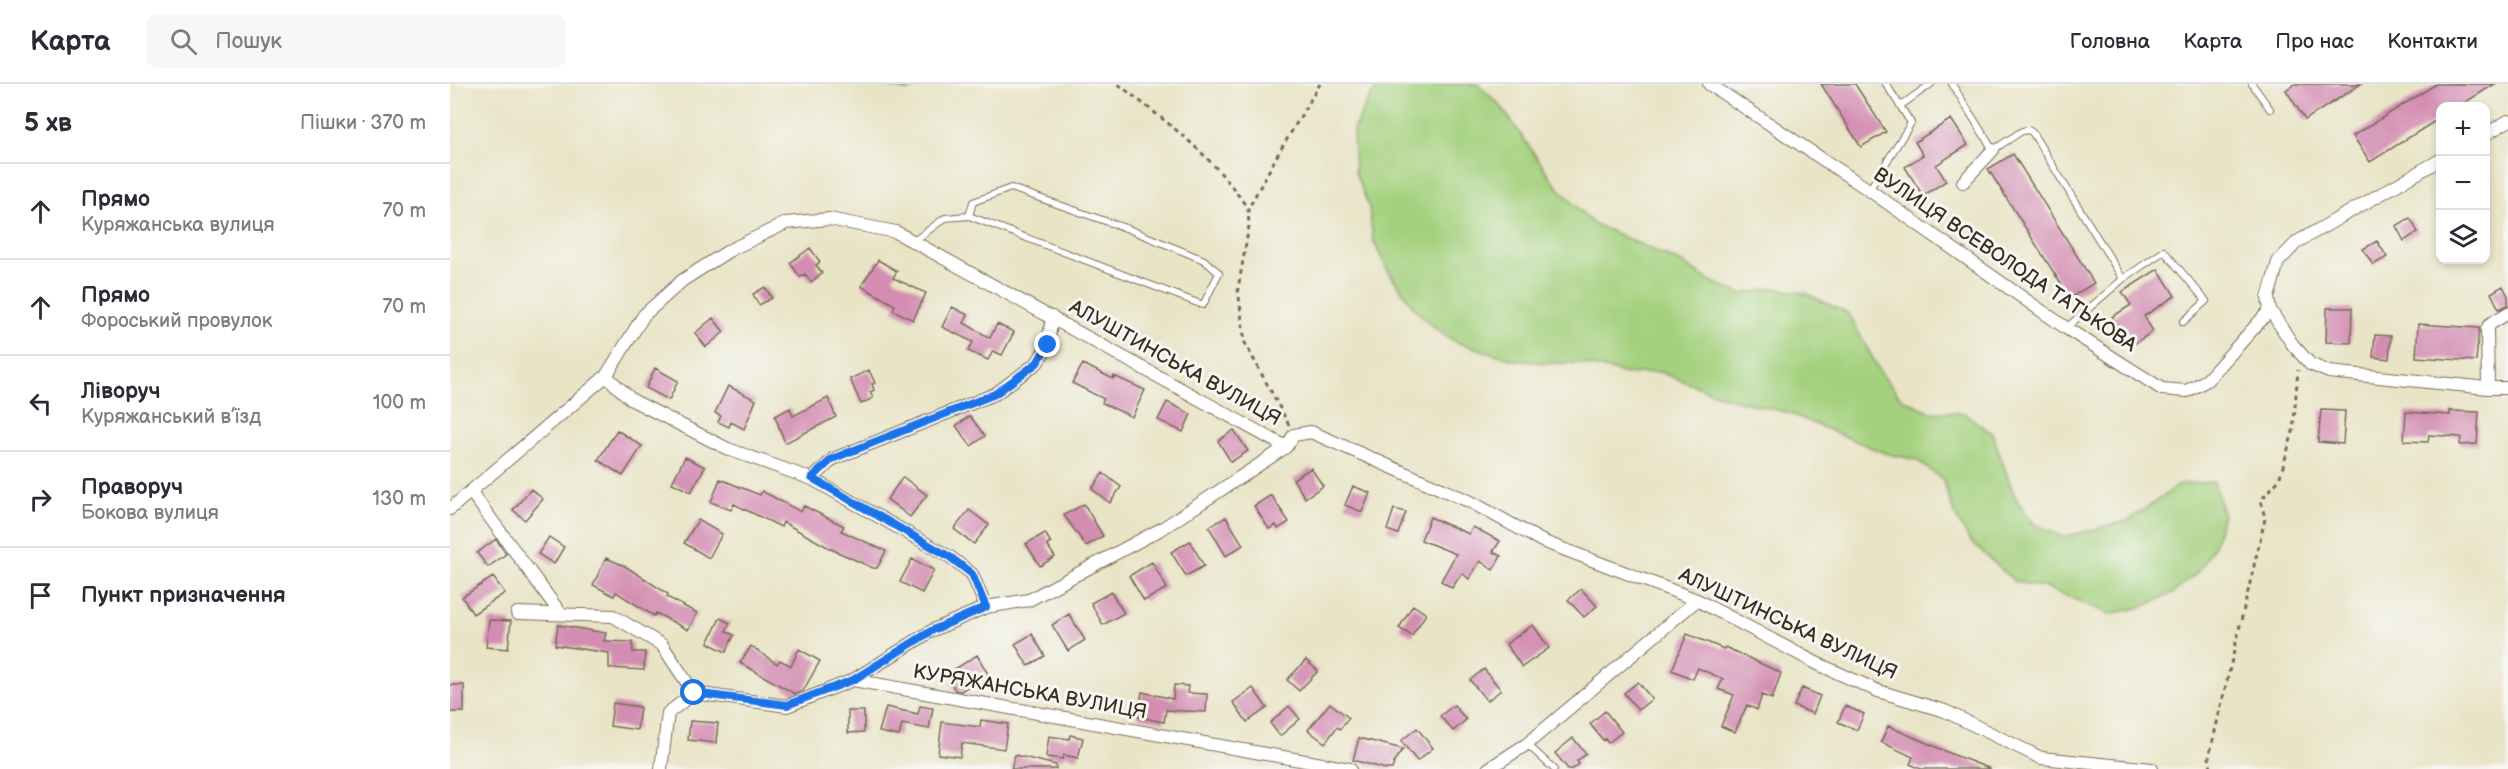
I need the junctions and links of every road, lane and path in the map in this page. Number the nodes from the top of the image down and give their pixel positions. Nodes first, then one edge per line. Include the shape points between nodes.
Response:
1 (1118, 84) edge
2 (1320, 84) edge
3 (1709, 84) edge
4 (1886, 84) edge
5 (1931, 84) edge
6 (1952, 84) edge
7 (2252, 84) edge
8 (1723, 88) edge
9 (1900, 106) junction
10 (2270, 109) dead end
11 (2508, 121) edge
12 (2490, 132) edge
13 (1993, 150) junction
14 (2436, 162) edge
15 (1963, 182) dead end
16 (1869, 190) junction
17 (1248, 209) junction
18 (969, 216) junction
19 (913, 242) junction
20 (2123, 279) junction
21 (2270, 310) junction
22 (2508, 313) edge
23 (1052, 317) junction
24 (2183, 322) dead end
25 (2066, 328) junction
26 (2298, 367) dead end
27 (606, 376) junction
28 (2488, 388) junction
29 (2508, 388) edge
30 (1294, 435) junction
31 (1286, 447) junction
32 (812, 478) junction
33 (471, 492) junction
34 (450, 509) edge
35 (1697, 600) junction
36 (986, 607) junction
37 (517, 613) dead end
38 (561, 614) junction
39 (853, 680) junction
40 (694, 693) junction
41 (1527, 744) junction
42 (661, 769) edge
43 (1350, 769) edge
44 (1488, 769) edge
45 (1554, 769) edge
46 (2152, 769) edge
47 (2211, 769) edge

1 - 17 path via 1197,147 1229,181
2 - 17 path
3 - 8 street, ВУЛИЦЯ ВСЕВОЛОДА ТАТЬКОВА
4 - 9 lane
5 - 9 lane
6 - 13 lane
7 - 10 lane
8 - 16 street, ВУЛИЦЯ ВСЕВОЛОДА ТАТЬКОВА
9 - 16 lane via 1911,123
11 - 12 street
13 - 15 street
13 - 20 lane via 2022,131 2032,132
14 - 21 street via 2297,242 2278,262 2268,298
16 - 25 street, ВУЛИЦЯ ВСЕВОЛОДА ТАТЬКОВА
17 - 30 path via 1249,226 1238,289 1245,343
18 - 18 lane via 1203,305 1219,273 1204,260 1131,230 1011,188 973,202
18 - 19 lane via 945,218
19 - 23 street, АЛУШТИНСЬКА ВУЛИЦЯ
19 - 27 street, АЛУШТИНСЬКА ВУЛИЦЯ via 896,232 829,219 786,223 730,250 683,280 644,315
20 - 24 lane via 2164,250 2206,301
20 - 25 lane
21 - 25 street, ВУЛИЦЯ ВСЕВОЛОДА ТАТЬКОВА via 2207,380 2187,391 2162,389
21 - 28 street via 2310,364 2329,372
22 - 28 street via 2487,329
23 - 31 street, АЛУШТИНСЬКА ВУЛИЦЯ
23 - 32 street via 1048,345 1037,363 995,394 832,459
26 - 47 path via 2294,432 2279,480 2260,500 2265,519 2209,757
27 - 32 street via 632,400 728,449
27 - 33 street, АЛУШТИНСЬКА ВУЛИЦЯ
28 - 29 street
30 - 31 street, АЛУШТИНСЬКА ВУЛИЦЯ
30 - 35 street, АЛУШТИНСЬКА ВУЛИЦЯ via 1311,432 1471,502 1542,542
31 - 36 street via 1162,528 1029,600
32 - 36 street via 950,557 972,574
33 - 34 street, АЛУШТИНСЬКА ВУЛИЦЯ
33 - 38 street
35 - 41 street
35 - 46 street, АЛУШТИНСЬКА ВУЛИЦЯ via 1878,691 1945,711 2041,758
36 - 39 street via 933,630
37 - 38 street
38 - 40 street via 613,616 652,639 662,645
39 - 40 street via 787,705
39 - 43 street, КУРЯЖАНСЬКА ВУЛИЦЯ
40 - 42 street via 668,713
41 - 44 street
41 - 45 lane

